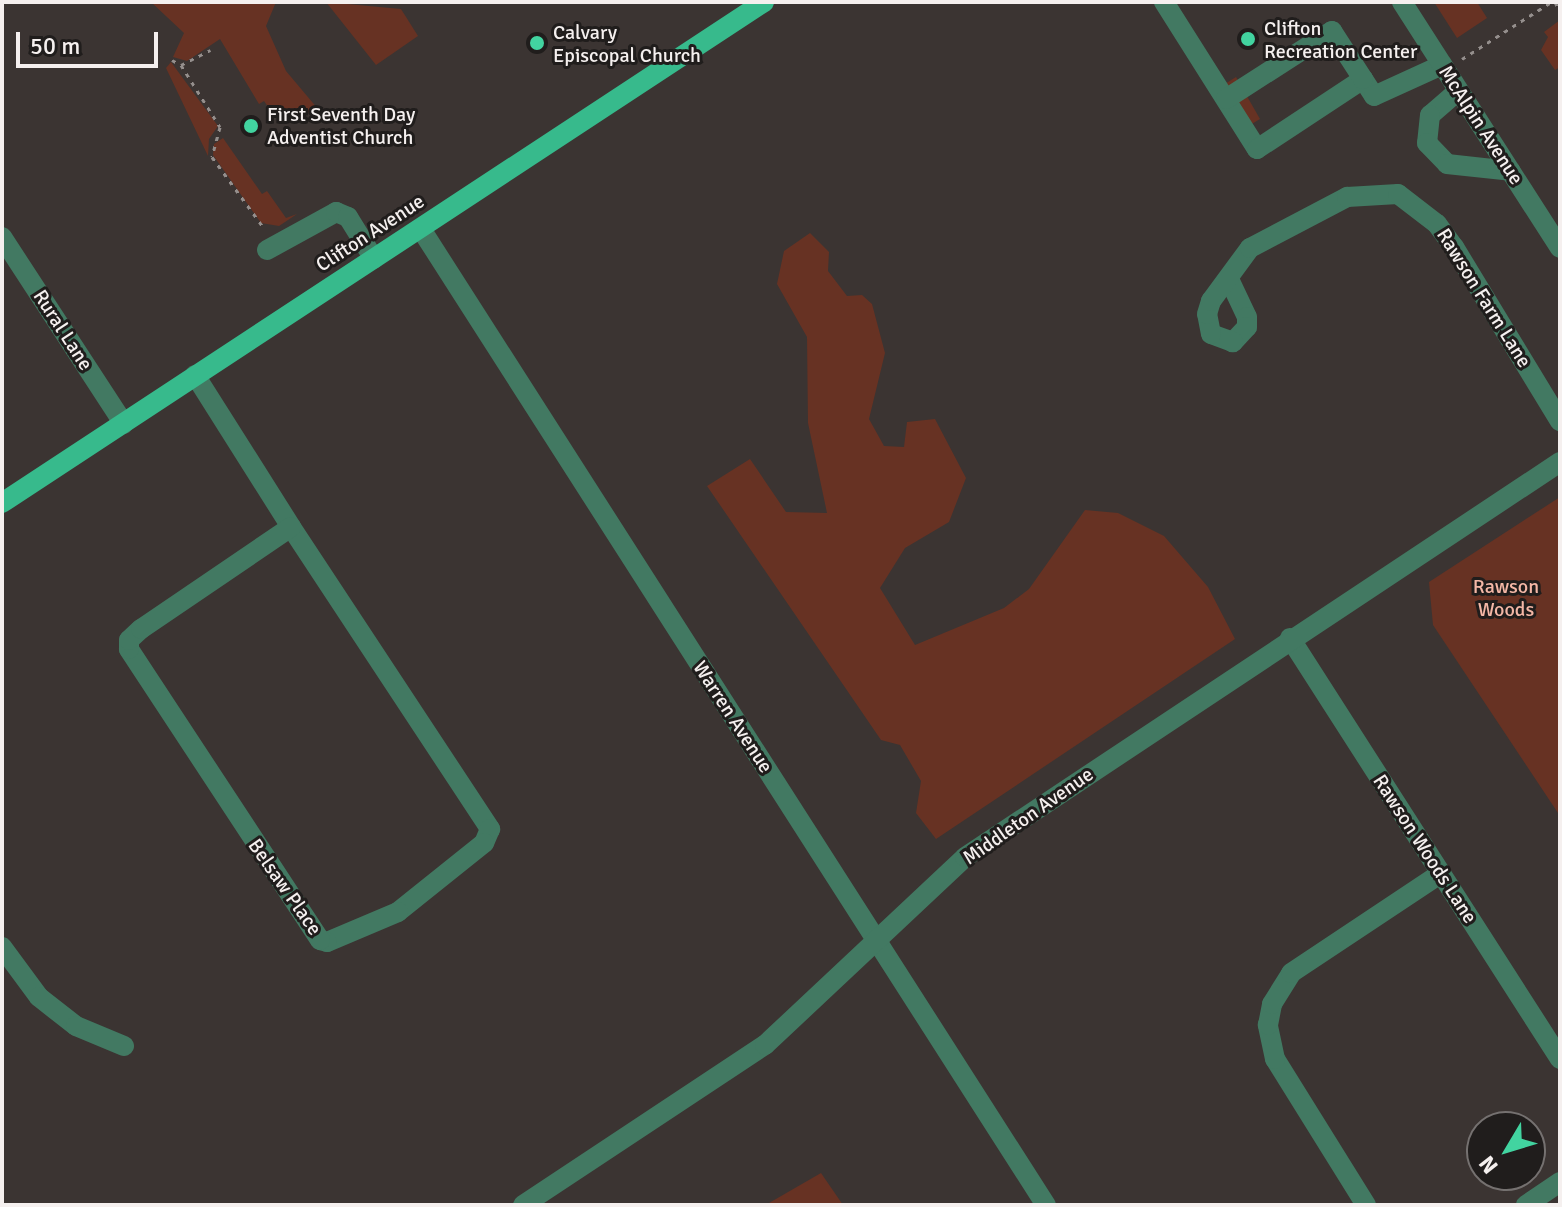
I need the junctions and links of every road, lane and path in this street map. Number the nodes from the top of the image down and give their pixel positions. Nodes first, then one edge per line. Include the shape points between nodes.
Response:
1 (764, 2) edge
2 (1164, 2) edge
3 (1402, 2) edge
4 (1553, 2) edge
5 (1560, 11) edge
6 (210, 50) dead end
7 (1462, 59) dead end
8 (172, 60) dead end
9 (181, 65) junction
10 (1442, 65) junction
11 (1363, 79) junction
12 (1458, 91) junction
13 (1226, 99) junction
14 (1511, 171) junction
15 (421, 229) junction
16 (2, 237) edge
17 (267, 240) joint
18 (1560, 248) edge
19 (374, 259) junction
20 (1229, 279) dead end
21 (195, 375) junction
22 (1560, 421) edge
23 (124, 424) junction
24 (1560, 462) edge
25 (2, 503) edge
26 (291, 527) junction
27 (1290, 638) junction
28 (1440, 874) junction
29 (878, 943) junction
30 (2, 947) edge
31 (124, 1046) dead end
32 (1560, 1059) edge
33 (1560, 1182) edge
34 (523, 1205) edge
35 (1046, 1205) edge
36 (1366, 1205) edge
37 (1526, 1205) edge

1 - 15 main road, Clifton Avenue
2 - 13 street
3 - 10 street, McAlpin Avenue
4 - 5 path
4 - 7 path
6 - 9 path
8 - 9 path
9 - 17 path via 220,127 212,157
10 - 11 street via 1374,96
10 - 12 street, McAlpin Avenue
11 - 13 street via 1332,31
11 - 13 street via 1257,149
12 - 14 street, McAlpin Avenue
12 - 14 street via 1430,115 1427,143 1447,164
14 - 18 street, McAlpin Avenue
15 - 19 main road, Clifton Avenue
15 - 29 street, Warren Avenue
16 - 23 street, Rural Lane
17 - 19 street via 336,212 348,217
19 - 21 main road, Clifton Avenue
20 - 22 street, Rawson Farm Lane via 1250,248 1326,205 1370,193 1398,194 1437,224 1454,247
21 - 23 main road, Clifton Avenue
21 - 26 street, Belsaw Place
23 - 25 main road, Clifton Avenue
24 - 27 street, Middleton Avenue
26 - 26 street, Belsaw Place via 141,629 129,640 129,649 320,940 327,942 398,912 484,843 490,829
27 - 28 street, Rawson Woods Lane
27 - 29 street, Middleton Avenue via 965,857
28 - 32 street, Rawson Woods Lane
28 - 36 street via 1291,973 1272,1004 1268,1025 1275,1059
29 - 34 street, Middleton Avenue via 765,1045
29 - 35 street, Warren Avenue
30 - 31 street via 39,997 76,1026
33 - 37 street

